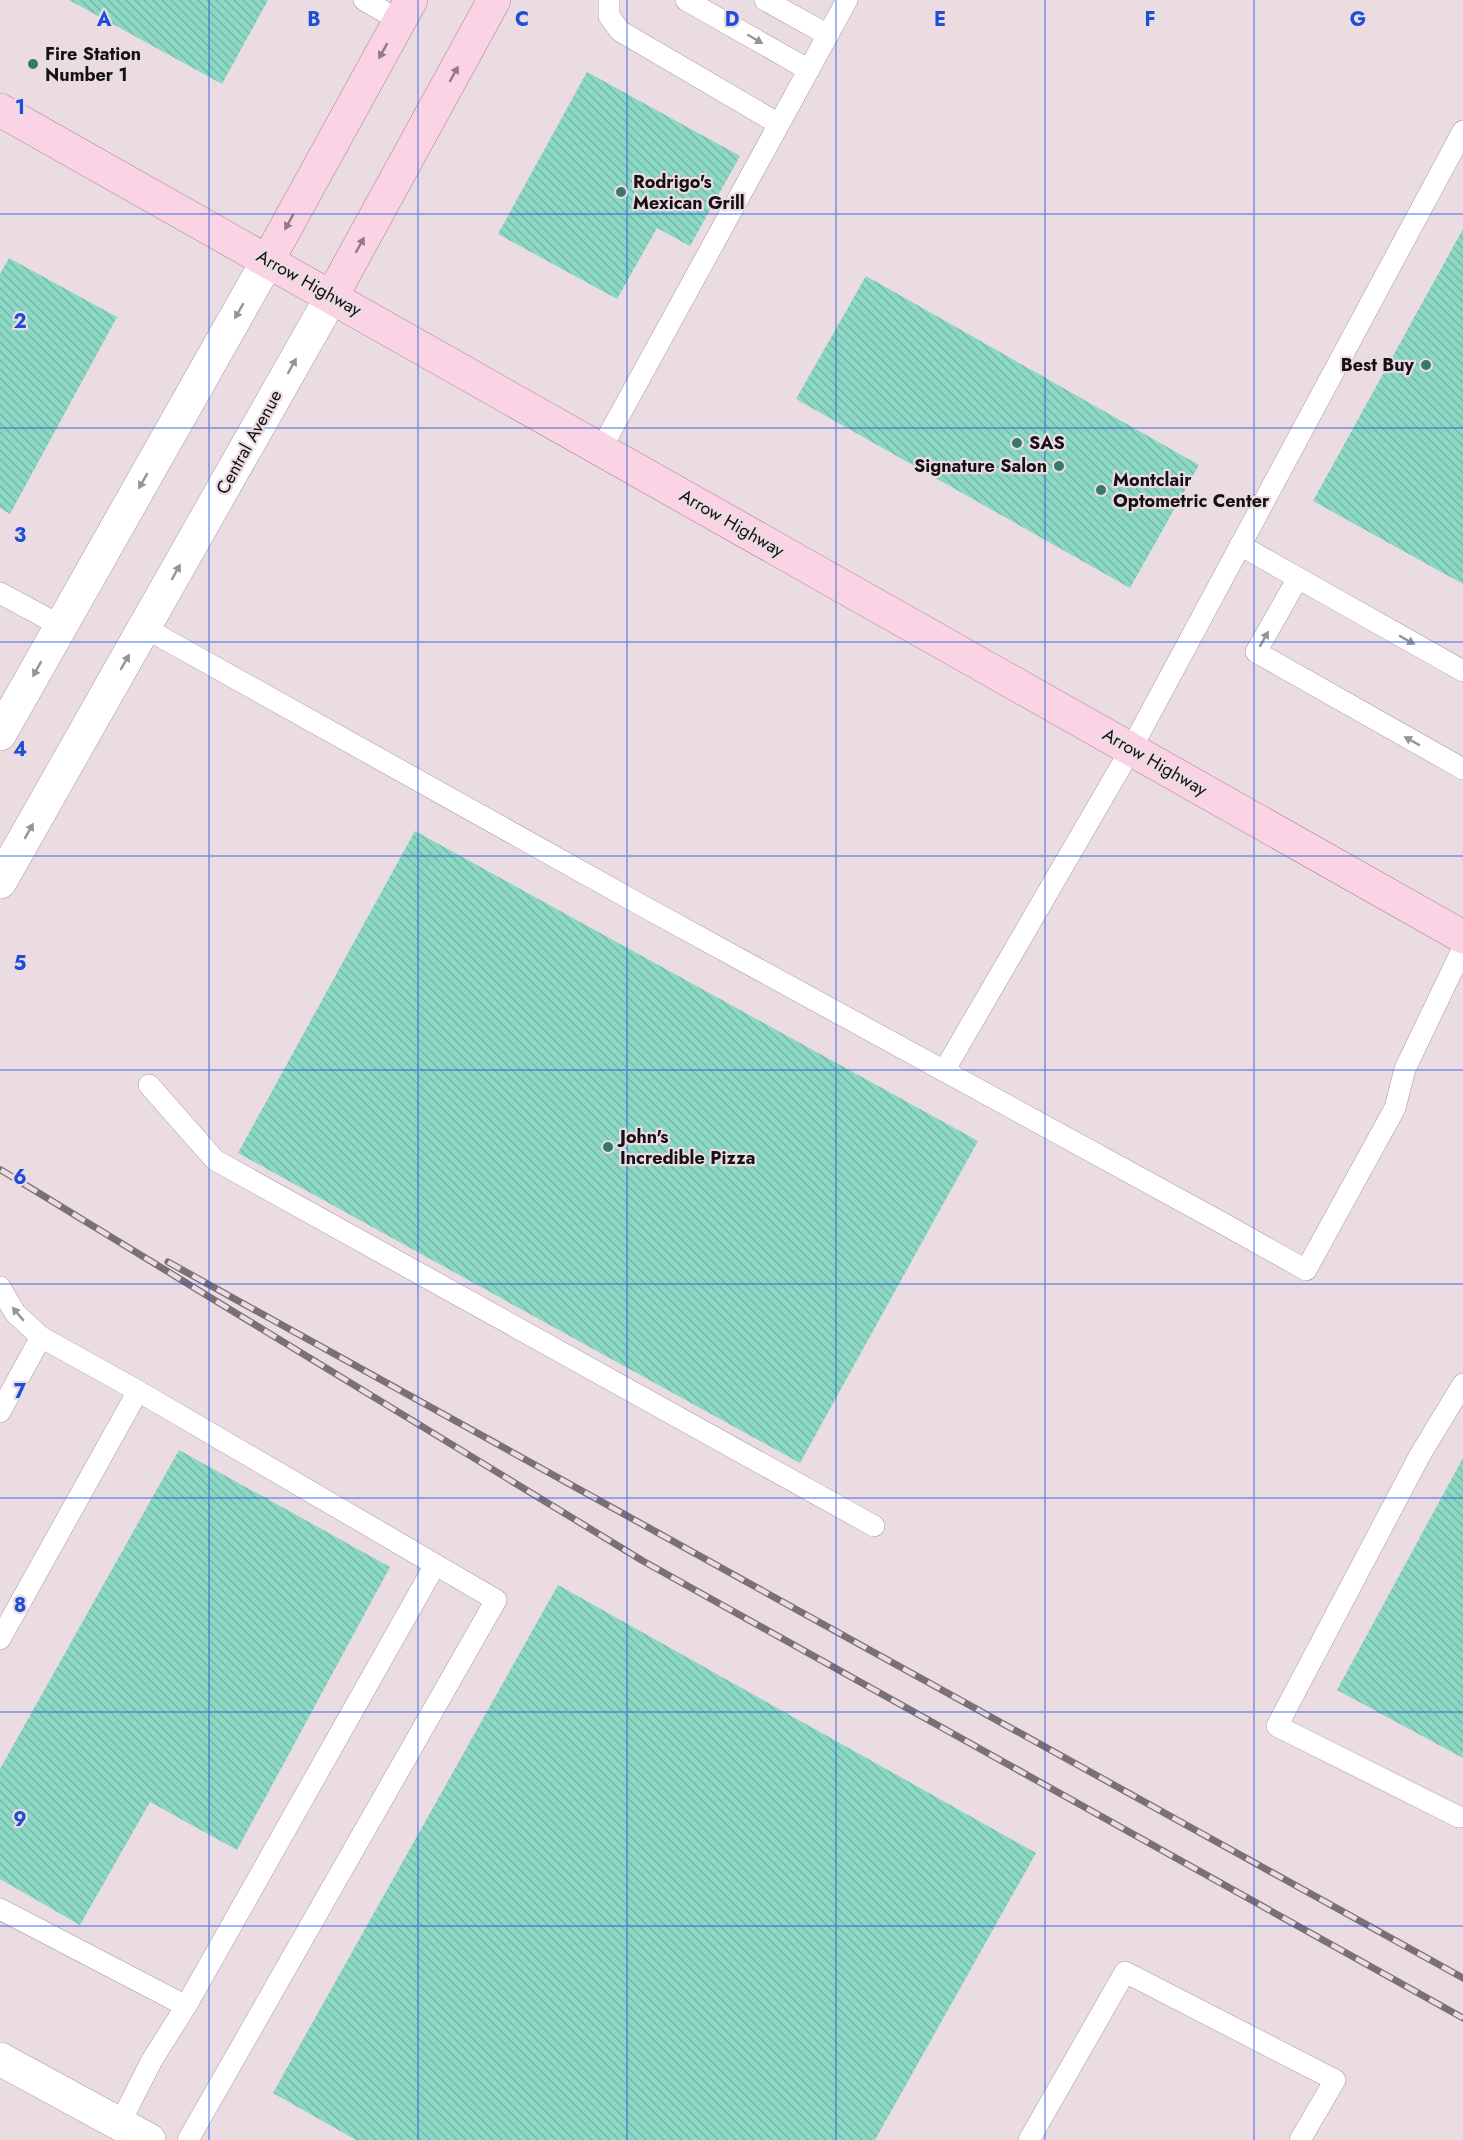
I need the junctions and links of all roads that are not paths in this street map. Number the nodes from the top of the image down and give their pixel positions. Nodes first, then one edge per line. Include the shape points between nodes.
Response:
1 (364, 0) edge
2 (494, 0) edge
3 (609, 0) edge
4 (686, 0) edge
5 (765, 0) edge
6 (847, 0) edge
7 (406, 11) edge
8 (828, 35) junction
9 (809, 70) junction
10 (0, 110) edge
11 (779, 124) junction
12 (1463, 131) edge
13 (268, 260) junction
14 (332, 296) junction
15 (601, 449) junction
16 (1240, 545) junction
17 (1298, 578) junction
18 (0, 593) edge
19 (61, 626) junction
20 (145, 628) junction
21 (1463, 671) edge
22 (0, 734) edge
23 (1131, 749) junction
24 (1463, 769) edge
25 (0, 882) edge
26 (1463, 937) edge
27 (1463, 948) edge
28 (944, 1071) junction
29 (149, 1085) dead end
30 (0, 1287) edge
31 (41, 1337) junction
32 (1463, 1384) edge
33 (138, 1391) junction
34 (0, 1412) edge
35 (874, 1526) dead end
36 (435, 1565) junction
37 (0, 1639) edge
38 (1459, 1817) dead end
39 (0, 1909) edge
40 (186, 2006) junction
41 (0, 2059) edge
42 (119, 2125) junction
43 (149, 2140) edge
44 (188, 2140) edge
45 (1029, 2140) edge
46 (1300, 2140) edge

1 - 7 lane
14 -> 2 main road, Central Avenue
3 - 11 lane via 609,16 620,31
4 -> 9 lane
5 - 8 lane
6 - 8 lane
7 -> 13 main road
8 - 9 lane
9 - 11 lane
10 - 13 main road, Arrow Highway
11 - 15 lane
12 - 16 lane
13 - 14 main road, Arrow Highway
13 -> 19 main road
14 - 15 main road, Arrow Highway
20 -> 14 main road, Central Avenue
15 - 23 main road, Arrow Highway
16 - 17 lane
16 - 23 lane
17 -> 21 lane
24 -> 17 lane via 1256,652
18 - 19 lane
19 -> 22 main road
25 -> 20 main road, Central Avenue
20 - 28 lane
23 - 26 main road, Arrow Highway
23 - 28 lane
27 - 28 lane via 1406,1069 1395,1108 1306,1270
29 - 35 lane via 215,1160
31 -> 30 lane via 15,1313
31 - 33 lane
31 - 34 lane
32 - 38 lane via 1420,1455 1277,1726
33 - 36 lane
33 - 37 lane
36 - 40 lane
36 - 44 lane via 496,1600
39 - 40 lane
40 - 42 lane via 152,2060
41 - 42 main road
42 - 43 main road
45 - 46 lane via 1125,1971 1335,2080

